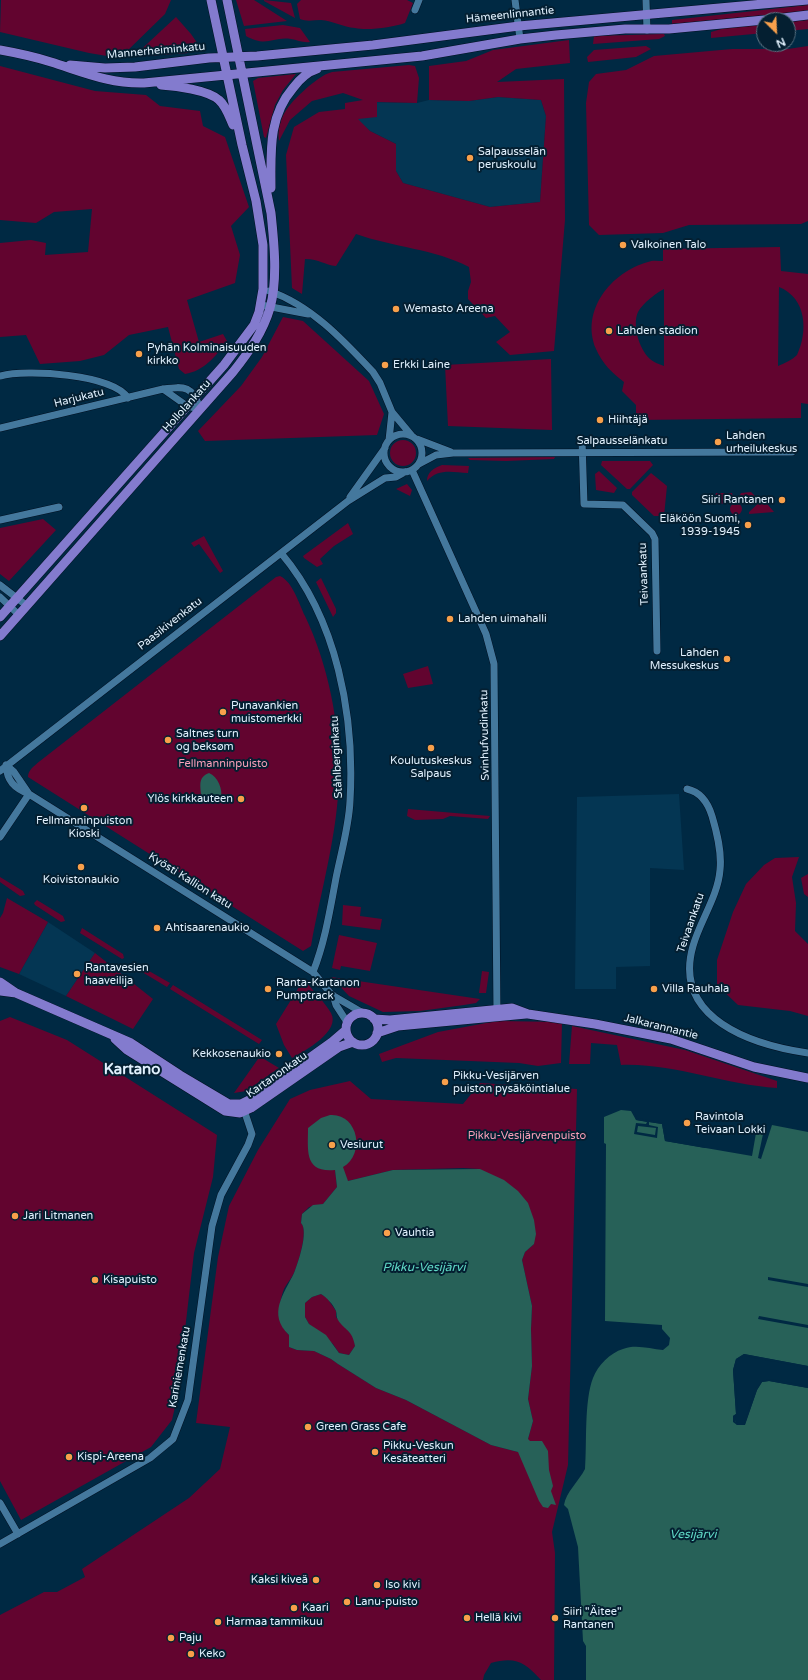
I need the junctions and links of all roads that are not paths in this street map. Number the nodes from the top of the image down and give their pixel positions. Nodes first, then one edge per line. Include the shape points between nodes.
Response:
1 (210, 0) edge
2 (227, 0) edge
3 (418, 0) edge
4 (515, 0) edge
5 (646, 0) edge
6 (808, 0) edge
7 (415, 10) dead end
8 (647, 14) junction
9 (808, 16) edge
10 (796, 17) edge
11 (756, 21) edge
12 (519, 26) junction
13 (647, 30) junction
14 (520, 39) junction
15 (0, 50) edge
16 (240, 57) junction
17 (223, 58) junction
18 (51, 62) junction
19 (328, 66) junction
20 (226, 74) junction
21 (243, 74) junction
22 (144, 83) junction
23 (242, 145) junction
24 (271, 213) junction
25 (263, 289) junction
26 (273, 292) junction
27 (261, 305) junction
28 (270, 308) junction
29 (313, 315) junction
30 (0, 376) edge
31 (163, 389) junction
32 (196, 396) junction
33 (128, 398) junction
34 (187, 406) junction
35 (200, 409) junction
36 (392, 412) junction
37 (0, 428) edge
38 (414, 437) junction
39 (390, 440) junction
40 (582, 440) dead end
41 (385, 448) junction
42 (453, 452) junction
43 (582, 452) junction
44 (792, 452) dead end
45 (419, 464) junction
46 (409, 471) junction
47 (348, 501) junction
48 (59, 507) dead end
49 (0, 520) edge
50 (281, 553) junction
51 (0, 585) edge
52 (0, 597) edge
53 (17, 598) junction
54 (26, 605) junction
55 (10, 606) junction
56 (18, 614) junction
57 (0, 618) edge
58 (0, 636) edge
59 (657, 651) dead end
60 (3, 765) edge
61 (0, 771) edge
62 (687, 789) dead end
63 (29, 794) junction
64 (0, 837) edge
65 (313, 972) junction
66 (0, 982) edge
67 (0, 991) edge
68 (16, 993) junction
69 (332, 994) junction
70 (363, 1013) junction
71 (497, 1013) junction
72 (374, 1018) junction
73 (347, 1026) junction
74 (377, 1033) junction
75 (112, 1036) junction
76 (353, 1042) junction
77 (808, 1053) edge
78 (808, 1078) edge
79 (243, 1108) junction
80 (0, 1503) edge
81 (18, 1534) junction
82 (0, 1544) edge

1 - 17 main road, Hollolankatu
2 - 16 main road, Hollolankatu
3 - 7 street
4 - 12 street
5 - 8 street
6 - 8 main road, Hämeenlinnantie
8 - 12 main road, Hämeenlinnantie
8 - 13 street
9 - 10 main road
11 - 13 main road
12 - 14 street
12 - 16 main road, Hämeenlinnantie via 373,45
13 - 14 main road via 625,29
14 - 19 main road via 422,56
15 - 18 main road, Mannerheiminkatu
16 - 17 main road, Mannerheiminkatu
16 - 21 main road, Hollolankatu
17 - 18 main road, Mannerheiminkatu via 105,68
17 - 20 main road, Hollolankatu
18 - 22 main road, Mannerheiminkatu via 103,79
19 - 21 main road
19 - 24 main road via 315,69 298,82 283,101 277,114 272,130
20 - 21 main road
20 - 22 main road, Mannerheiminkatu
20 - 23 main road, Hollolankatu
21 - 24 main road, Hollolankatu
22 - 23 main road via 187,88 216,97 227,111
23 - 25 main road, Hollolankatu via 261,223
24 - 26 main road, Hollolankatu via 274,247
25 - 26 street
25 - 27 main road, Hollolankatu
26 - 28 main road, Hollolankatu
26 - 29 street
27 - 28 street
27 - 32 main road, Hollolankatu via 254,325 241,344
28 - 29 street
28 - 35 main road, Hollolankatu via 251,349
29 - 36 street via 373,372
30 - 33 street via 42,372 69,376 112,385
31 - 32 street, Harjukatu via 181,387
31 - 33 street, Harjukatu
31 - 34 street
32 - 34 main road, Hollolankatu
32 - 35 street
33 - 37 street, Harjukatu
34 - 35 street
34 - 53 main road, Hollolankatu
35 - 54 main road, Hollolankatu
36 - 38 street
36 - 39 street
38 - 39 street via 400,434
38 - 42 street, Salpausselänkatu
38 - 45 street via 422,451
39 - 41 street
40 - 43 street
41 - 46 street via 385,459 391,467 400,472
41 - 47 street, Paasikivenkatu
42 - 43 street, Salpausselänkatu
42 - 45 street, Salpausselänkatu
43 - 44 street, Salpausselänkatu
43 - 59 street, Teivaankatu via 584,504 623,505 655,539
45 - 46 street
46 - 47 street, Paasikivenkatu via 396,477 385,478
46 - 71 street, Svinhufvudinkatu via 486,634 494,664
47 - 50 street, Paasikivenkatu
48 - 49 street
50 - 60 street, Paasikivenkatu
50 - 65 street, Ståhlberginkatu via 300,579 332,647 345,701 348,735 350,802 327,927
51 - 53 street
52 - 55 street
53 - 54 street
53 - 55 main road, Hollolankatu
54 - 56 main road, Hollolankatu
55 - 56 street
55 - 57 main road, Hollolankatu
56 - 58 main road, Hollolankatu
60 - 61 street, Paasikivenkatu
60 - 63 street, Kyösti Kallion katu via 17,789
62 - 77 street, Teivaankatu via 695,790 702,796 710,812 716,832 720,869 689,961 692,985 698,1001 725,1027 753,1040
63 - 64 street
63 - 65 street, Kyösti Kallion katu
65 - 69 street, Kyösti Kallion katu
66 - 68 main road, Kartanonkatu
67 - 68 main road, Kartanonkatu
68 - 75 main road, Kartanonkatu
69 - 70 street, Kyösti Kallion katu
69 - 73 street, Kyösti Kallion katu
70 - 72 main road
70 - 73 main road via 354,1015
71 - 72 main road, Jalkarannantie via 390,1020
71 - 74 main road, Jalkarannantie via 398,1026
71 - 78 main road, Jalkarannantie via 512,1008 528,1014 671,1039 754,1067
72 - 74 main road
73 - 76 main road via 348,1037
73 - 79 main road, Kartanonkatu via 332,1042
74 - 76 main road via 368,1043
75 - 79 main road, Kartanonkatu via 131,1043 229,1104
75 - 79 main road, Kartanonkatu via 127,1050 221,1108 230,1112
76 - 79 main road, Kartanonkatu via 340,1046
79 - 81 street, Kariniemenkatu via 252,1134 221,1196 212,1226 188,1400 173,1439 150,1458
80 - 81 street
81 - 82 street, Kariniemenkatu

